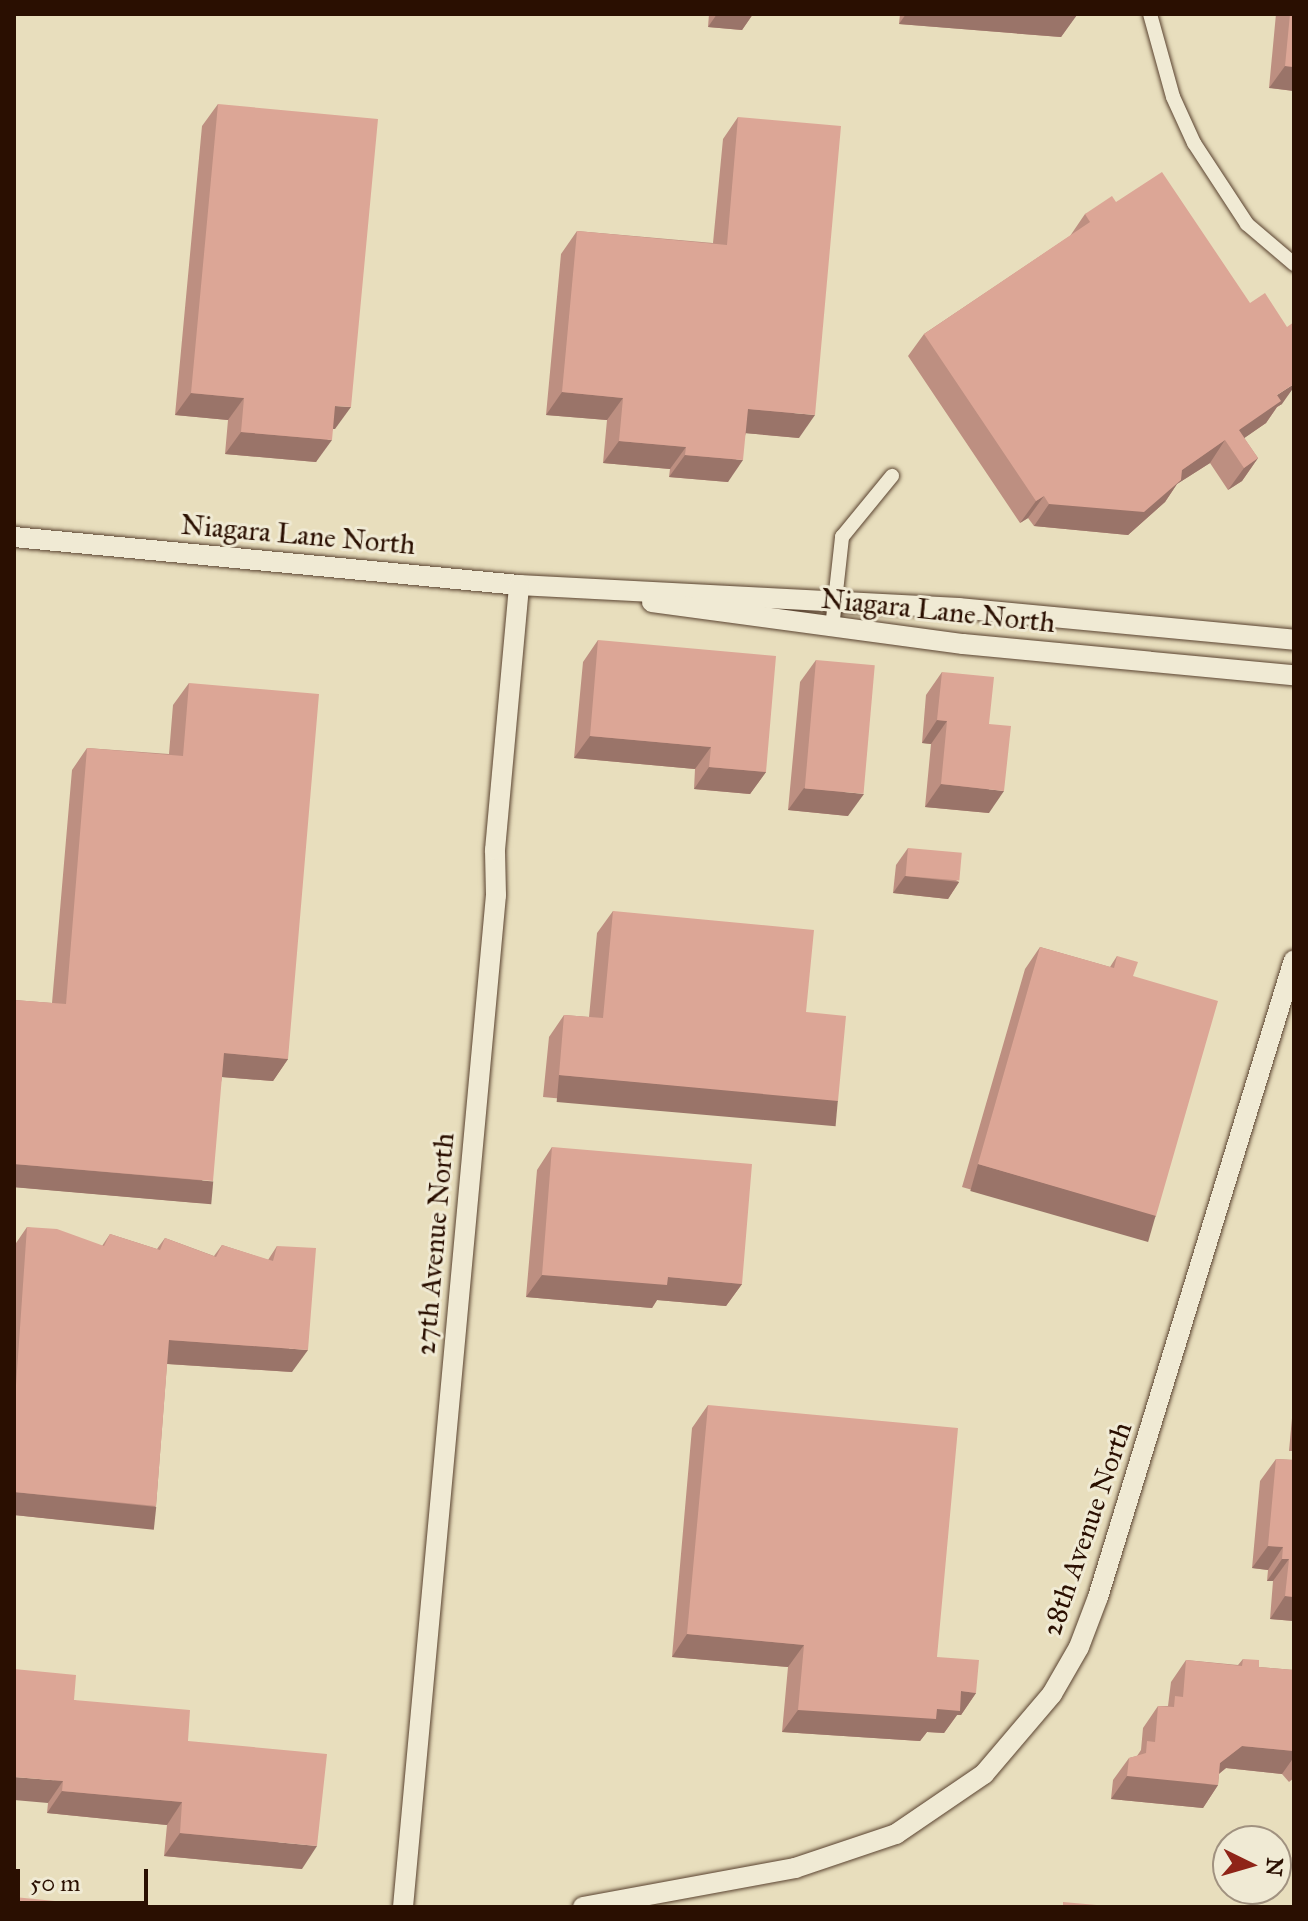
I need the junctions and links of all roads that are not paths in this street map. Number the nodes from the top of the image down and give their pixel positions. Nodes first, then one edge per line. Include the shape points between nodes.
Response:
1 (1150, 14) edge
2 (1294, 264) edge
3 (892, 476) dead end
4 (14, 537) edge
5 (519, 585) junction
6 (577, 589) junction
7 (834, 599) junction
8 (832, 628) junction
9 (1294, 640) edge
10 (1294, 675) edge
11 (1294, 960) edge
12 (403, 1907) edge
13 (583, 1907) edge

1 - 2 street via 1173,97 1194,143 1247,224
3 - 7 street via 842,537
4 - 5 street, Niagara Lane North
5 - 6 street, Niagara Lane North
5 - 12 street, 27th Avenue North via 495,850 496,895
6 - 7 street, Niagara Lane North
6 - 8 street, Niagara Lane North
7 - 8 street
7 - 9 street, Niagara Lane North
8 - 10 street, Niagara Lane North
11 - 13 street, 28th Avenue North via 1098,1597 1079,1647 1052,1694 984,1774 896,1834 795,1868

